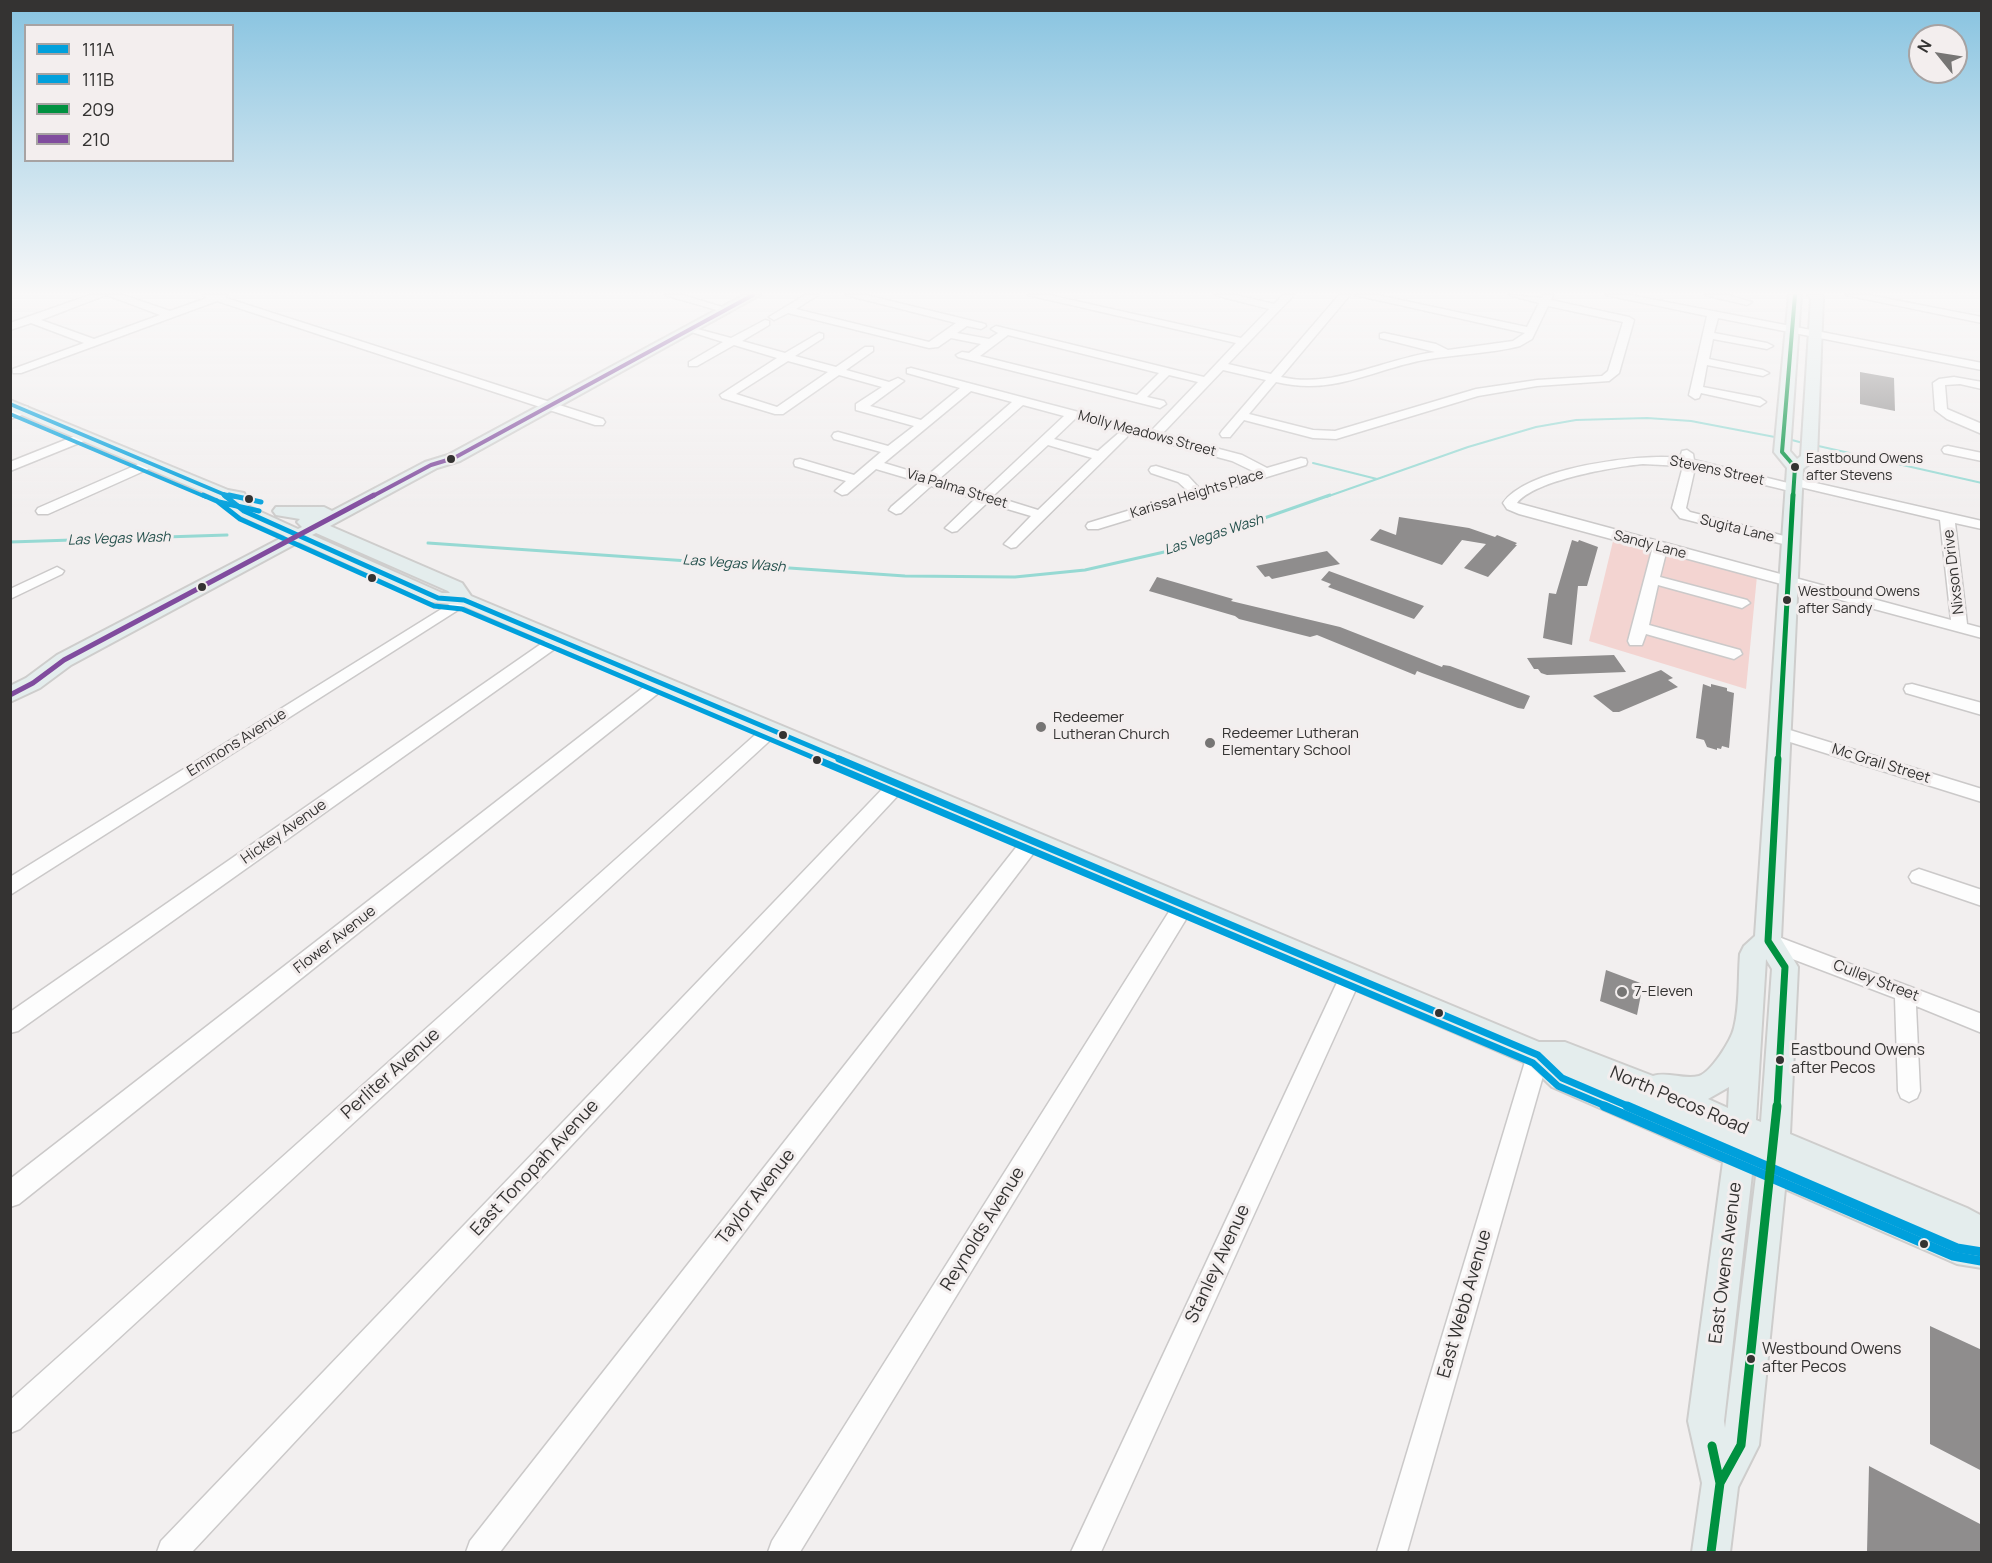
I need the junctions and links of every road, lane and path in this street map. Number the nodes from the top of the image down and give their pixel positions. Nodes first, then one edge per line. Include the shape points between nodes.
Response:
1 (26, 368) edge
2 (434, 368) edge
3 (620, 368) edge
4 (768, 368) edge
5 (830, 368) edge
6 (841, 368) edge
7 (914, 368) edge
8 (918, 368) edge
9 (1014, 368) edge
10 (1155, 368) edge
11 (1219, 368) edge
12 (1230, 368) edge
13 (1283, 368) edge
14 (1379, 368) edge
15 (1615, 368) edge
16 (1701, 368) edge
17 (1738, 368) edge
18 (1789, 368) edge
19 (1814, 368) edge
20 (838, 370) junction
21 (17, 371) dead end
22 (1167, 371) junction
23 (1763, 373) dead end
24 (1274, 378) junction
25 (1207, 381) junction
26 (892, 386) junction
27 (969, 386) junction
28 (1982, 386) edge
29 (1140, 399) junction
30 (1021, 400) junction
31 (1760, 402) dead end
32 (1160, 404) dead end
33 (549, 406) junction
34 (15, 410) edge
35 (1073, 414) junction
36 (1242, 416) junction
37 (599, 423) dead end
38 (922, 424) junction
39 (1982, 430) edge
40 (1123, 434) dead end
41 (1226, 434) dead end
42 (1154, 435) junction
43 (85, 436) junction
44 (838, 436) dead end
45 (1045, 440) junction
46 (1948, 450) dead end
47 (890, 451) junction
48 (1100, 456) junction
49 (1982, 457) edge
50 (454, 458) junction
51 (1688, 459) junction
52 (1301, 462) dead end
53 (150, 463) junction
54 (800, 463) dead end
55 (873, 464) junction
56 (10, 467) edge
57 (1156, 470) dead end
58 (1795, 470) junction
59 (1267, 473) junction
60 (855, 479) junction
61 (930, 481) junction
62 (842, 491) dead end
63 (223, 494) junction
64 (1198, 494) junction
65 (984, 497) junction
66 (366, 500) junction
67 (1512, 506) joint
68 (896, 510) dead end
69 (44, 511) dead end
70 (282, 511) junction
71 (1041, 514) junction
72 (1947, 517) junction
73 (1982, 525) edge
74 (1093, 526) dead end
75 (952, 528) dead end
76 (313, 534) junction
77 (1791, 542) junction
78 (1011, 544) dead end
79 (1660, 547) junction
80 (57, 572) dead end
81 (1653, 579) junction
82 (1788, 582) junction
83 (10, 595) edge
84 (464, 600) junction
85 (1742, 603) dead end
86 (1960, 628) junction
87 (1982, 633) edge
88 (557, 639) junction
89 (1734, 654) dead end
90 (660, 683) junction
91 (1912, 689) dead end
92 (10, 695) edge
93 (1982, 709) edge
94 (771, 730) junction
95 (1780, 733) junction
96 (898, 784) junction
97 (1982, 796) edge
98 (1032, 841) junction
99 (1919, 877) dead end
100 (10, 887) edge
101 (1982, 898) edge
102 (1184, 905) junction
103 (1768, 941) junction
104 (1351, 976) junction
105 (1905, 992) junction
106 (10, 1024) edge
107 (1982, 1024) edge
108 (1748, 1029) junction
109 (1538, 1055) junction
110 (1626, 1079) junction
111 (1909, 1091) dead end
112 (1740, 1141) junction
113 (1774, 1155) junction
114 (10, 1196) edge
115 (1982, 1234) edge
116 (1982, 1252) edge
117 (10, 1419) edge
118 (1720, 1483) junction
119 (172, 1552) edge
120 (480, 1552) edge
121 (783, 1552) edge
122 (1086, 1552) edge
123 (1392, 1552) edge
124 (1711, 1552) edge

1 - 21 street
2 - 33 street
3 - 33 main road
4 - 20 street via 726,395 779,411
5 - 20 street
6 - 20 street
7 - 26 street, Molly Meadows Street
8 - 27 street, Molly Meadows Street
9 - 29 street
10 - 22 street
11 - 25 street
12 - 24 street
13 - 24 street
14 - 24 street via 1327,383 1298,384
15 - 36 street via 1605,379 1537,383 1476,393 1336,435 1313,434
16 - 31 street via 1696,392
17 - 23 street
18 - 58 main road via 1784,421
19 - 58 main road via 1811,427
20 - 26 street
22 - 25 street
22 - 29 street
24 - 36 street
25 - 42 street
26 - 38 street, Molly Meadows Street via 860,407
27 - 30 street, Molly Meadows Street
27 - 38 street
28 - 39 street via 1951,380 1939,383 1941,410
29 - 32 street
30 - 35 street, Molly Meadows Street
30 - 61 street
33 - 37 street
33 - 50 main road
34 - 43 main road, North Pecos Road
35 - 42 street, Molly Meadows Street
35 - 45 street
36 - 41 street
38 - 47 street
40 - 48 street
42 - 59 street, Molly Meadows Street via 1237,458
43 - 53 main road, North Pecos Road
43 - 56 street
44 - 47 street
45 - 48 street
45 - 65 street
46 - 49 street
47 - 55 street
48 - 71 street
50 - 66 main road via 431,465
50 - 76 main road via 441,471
51 - 58 street, Stevens Street
51 - 67 street, Stevens Street via 1646,460 1568,475 1514,495
51 - 77 street, Sugita Lane via 1679,508 1685,515
52 - 59 street, Karissa Heights Place
53 - 63 main road, North Pecos Road
53 - 69 street
54 - 60 street
55 - 60 street
55 - 61 street, Via Palma Street
57 - 64 street via 1183,479
58 - 72 street, Stevens Street
58 - 77 main road
59 - 64 street, Karissa Heights Place
60 - 62 street
61 - 65 street, Via Palma Street
61 - 68 street
63 - 70 main road, North Pecos Road
63 - 76 main road, North Pecos Road via 244,511
64 - 74 street, Karissa Heights Place
65 - 71 street, Via Palma Street
65 - 75 street
66 - 70 main road via 318,513
66 - 76 main road
67 - 79 street, Sandy Lane
70 - 76 main road, North Pecos Road
71 - 78 street
72 - 73 street, Stevens Street
72 - 86 street, Nixson Drive
76 - 84 main road, North Pecos Road via 438,598
76 - 92 main road via 77,668
77 - 82 main road
79 - 81 street
79 - 82 street, Sandy Lane
80 - 83 street
81 - 85 street
81 - 89 street via 1639,634
82 - 86 street, Sandy Lane
82 - 95 main road
84 - 88 main road, North Pecos Road
84 - 100 street, Emmons Avenue
86 - 87 street, Sandy Lane
88 - 90 main road, North Pecos Road
88 - 106 street, Hickey Avenue
90 - 94 main road, North Pecos Road
90 - 114 street, Flower Avenue
91 - 93 street
94 - 96 main road, North Pecos Road
94 - 117 street, Perliter Avenue
95 - 97 street, Mc Grail Street
95 - 103 main road
96 - 98 main road, North Pecos Road
96 - 119 street, East Tonopah Avenue
98 - 102 main road, North Pecos Road
98 - 120 street, Taylor Avenue
99 - 101 street
102 - 104 main road, North Pecos Road
102 - 121 street, Reynolds Avenue
103 - 105 street, Culley Street
103 - 108 main road, East Owens Avenue via 1753,954
103 - 113 main road, East Owens Avenue via 1785,967
104 - 109 main road, North Pecos Road
104 - 122 street, Stanley Avenue
105 - 107 street, Culley Street
105 - 111 street
108 - 110 main road via 1728,1068 1709,1087 1687,1091
108 - 112 main road, East Owens Avenue
109 - 110 main road, North Pecos Road via 1565,1053
109 - 112 main road, North Pecos Road via 1562,1078
109 - 123 street, East Webb Avenue
110 - 112 main road, North Pecos Road
112 - 113 main road, North Pecos Road
112 - 118 main road, East Owens Avenue via 1706,1421
113 - 115 main road, North Pecos Road via 1956,1219
113 - 116 main road, North Pecos Road via 1957,1248
113 - 118 main road, East Owens Avenue via 1741,1445
118 - 124 main road, East Owens Avenue

